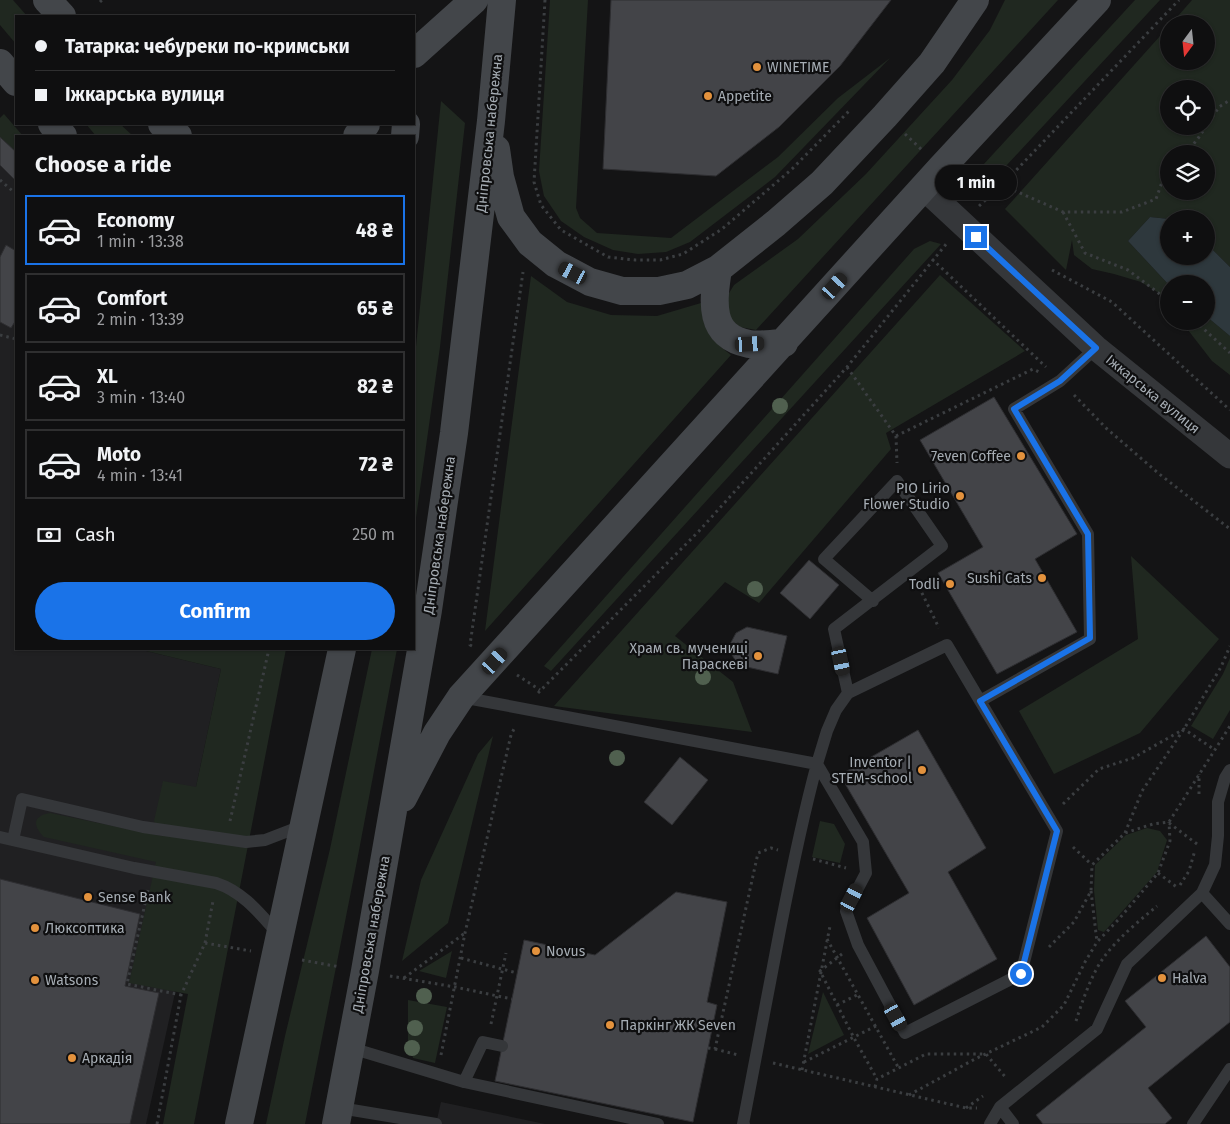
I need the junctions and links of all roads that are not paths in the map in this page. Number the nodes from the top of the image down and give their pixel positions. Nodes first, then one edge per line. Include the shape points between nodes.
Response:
1 (47, 0) edge
2 (474, 0) edge
3 (502, 0) edge
4 (975, 0) edge
5 (1097, 0) edge
6 (61, 15) edge
7 (415, 53) edge
8 (0, 64) edge
9 (15, 81) edge
10 (491, 121) junction
11 (53, 125) edge
12 (163, 125) edge
13 (62, 135) edge
14 (177, 135) edge
15 (933, 178) junction
16 (718, 269) junction
17 (784, 343) junction
18 (1096, 348) junction
19 (1230, 456) edge
20 (873, 601) junction
21 (342, 650) edge
22 (848, 693) junction
23 (461, 697) junction
24 (980, 701) junction
25 (817, 764) junction
26 (1230, 770) edge
27 (391, 819) junction
28 (304, 825) junction
29 (0, 837) edge
30 (13, 840) junction
31 (1202, 894) junction
32 (1230, 924) edge
33 (278, 946) junction
34 (502, 1046) dead end
35 (351, 1048) junction
36 (1230, 1069) edge
37 (464, 1082) junction
38 (1000, 1107) junction
39 (338, 1116) edge
40 (239, 1124) edge
41 (436, 1124) edge
42 (658, 1124) edge
43 (743, 1124) edge
44 (990, 1124) edge
45 (1012, 1124) edge
46 (1193, 1124) edge

1 - 6 main road
2 - 7 main road
3 - 10 main road, Дніпровська набережна
4 - 16 main road via 932,63 822,183
5 - 15 main road
8 - 9 main road
10 - 16 main road via 500,177 512,217 530,243 556,264 590,282 622,290 659,291 687,285
10 - 27 main road, Дніпровська набережна via 454,433 428,610
11 - 13 main road
12 - 14 main road
15 - 17 main road
15 - 18 street, Іжкарська вулиця via 963,225
16 - 17 main road via 715,290 718,325 731,338 750,344
17 - 23 main road
18 - 19 street, Іжкарська вулиця
18 - 24 lane via 1060,381 1014,409 1088,534 1090,638
20 - 20 lane via 942,546 897,481 824,559
20 - 22 lane via 834,629
21 - 28 main road
22 - 24 lane via 947,646
22 - 25 lane via 836,710
23 - 25 lane
23 - 27 main road via 437,733
24 - 25 lane via 1057,831 1021,974 905,1033 858,944 846,910 866,873 863,842
25 - 43 lane via 805,807
26 - 31 lane via 1218,802 1215,865
27 - 35 main road, Дніпровська набережна
28 - 30 lane via 264,840 232,841 143,827 22,799
28 - 33 main road
29 - 30 lane
30 - 33 lane via 228,887 246,898
31 - 32 lane
31 - 38 lane via 1127,964 1097,1029
33 - 40 main road
34 - 37 lane via 483,1042
35 - 37 lane
35 - 39 main road, Дніпровська набережна
36 - 46 lane
37 - 42 lane
38 - 44 lane
38 - 45 lane
39 - 41 lane

